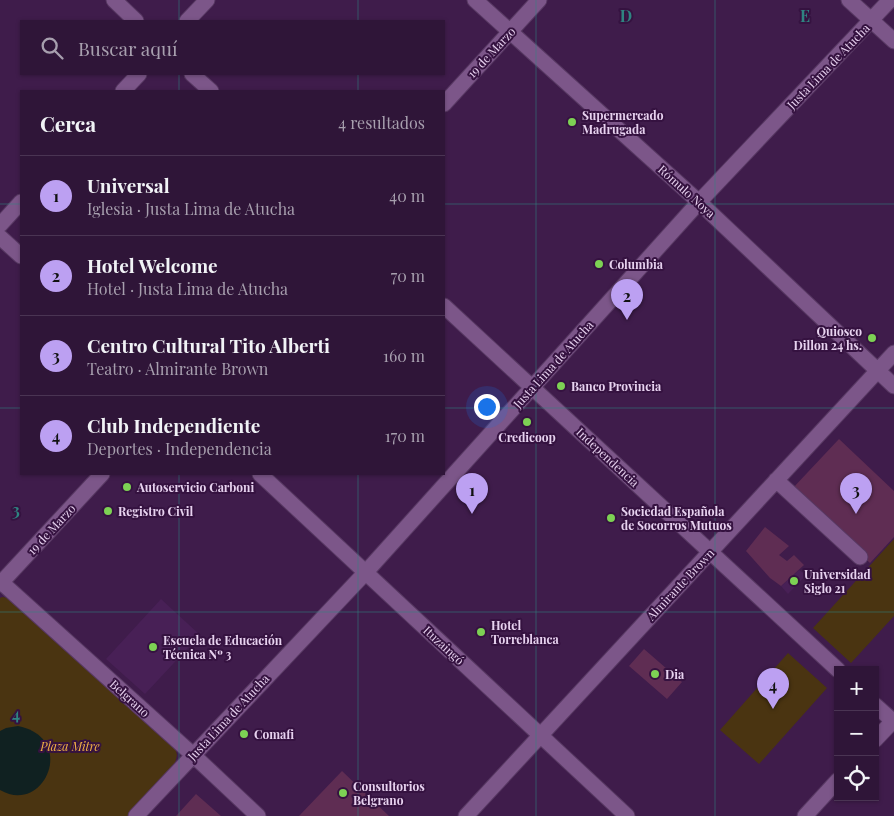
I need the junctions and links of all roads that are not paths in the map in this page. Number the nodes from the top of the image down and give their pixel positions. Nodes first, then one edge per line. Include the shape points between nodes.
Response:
1 (114, 0) edge
2 (207, 0) edge
3 (475, 0) edge
4 (539, 0) edge
5 (849, 0) edge
6 (890, 0) edge
7 (135, 20) edge
8 (188, 20) edge
9 (872, 20) junction
10 (510, 32) junction
11 (894, 41) edge
12 (138, 75) edge
13 (193, 75) edge
14 (124, 90) edge
15 (210, 90) edge
16 (445, 103) edge
17 (699, 202) junction
18 (20, 203) edge
19 (0, 225) edge
20 (0, 237) edge
21 (20, 255) edge
22 (445, 307) edge
23 (894, 353) edge
24 (877, 371) junction
25 (894, 386) edge
26 (532, 387) junction
27 (101, 475) edge
28 (261, 475) edge
29 (776, 480) junction
30 (710, 552) junction
31 (860, 557) dead end
32 (366, 572) junction
33 (0, 582) edge
34 (834, 666) edge
35 (879, 708) edge
36 (894, 721) edge
37 (541, 735) junction
38 (879, 736) edge
39 (192, 754) junction
40 (834, 784) edge
41 (136, 816) edge
42 (258, 816) edge
43 (466, 816) edge
44 (628, 816) edge
45 (805, 816) edge

1 - 7 street
2 - 8 street
3 - 10 street, Rómulo Noya
4 - 10 street, 19 de Marzo
5 - 9 street
6 - 9 street, Justa Lima de Atucha
9 - 11 street
9 - 17 street, Justa Lima de Atucha
10 - 16 street, 19 de Marzo
10 - 17 street, Rómulo Noya
12 - 14 street
13 - 15 street
17 - 24 street, Rómulo Noya
17 - 26 street, Justa Lima de Atucha
18 - 19 street
20 - 21 street
22 - 26 street, Independencia
23 - 24 street, Almirante Brown
24 - 25 street, Rómulo Noya
24 - 29 street, Almirante Brown
26 - 30 street, Independencia
26 - 32 street, Justa Lima de Atucha
27 - 33 street, 19 de Marzo
28 - 32 street, Ituzaingó
29 - 30 street, Almirante Brown
29 - 31 street
30 - 34 street, Independencia
30 - 37 street, Almirante Brown
32 - 37 street, Ituzaingó
32 - 39 street, Justa Lima de Atucha
33 - 39 street, Belgrano
35 - 36 street
36 - 38 street
37 - 43 street, Almirante Brown
37 - 44 street, Ituzaingó
39 - 41 street, Justa Lima de Atucha
39 - 42 street, Belgrano
40 - 45 street

